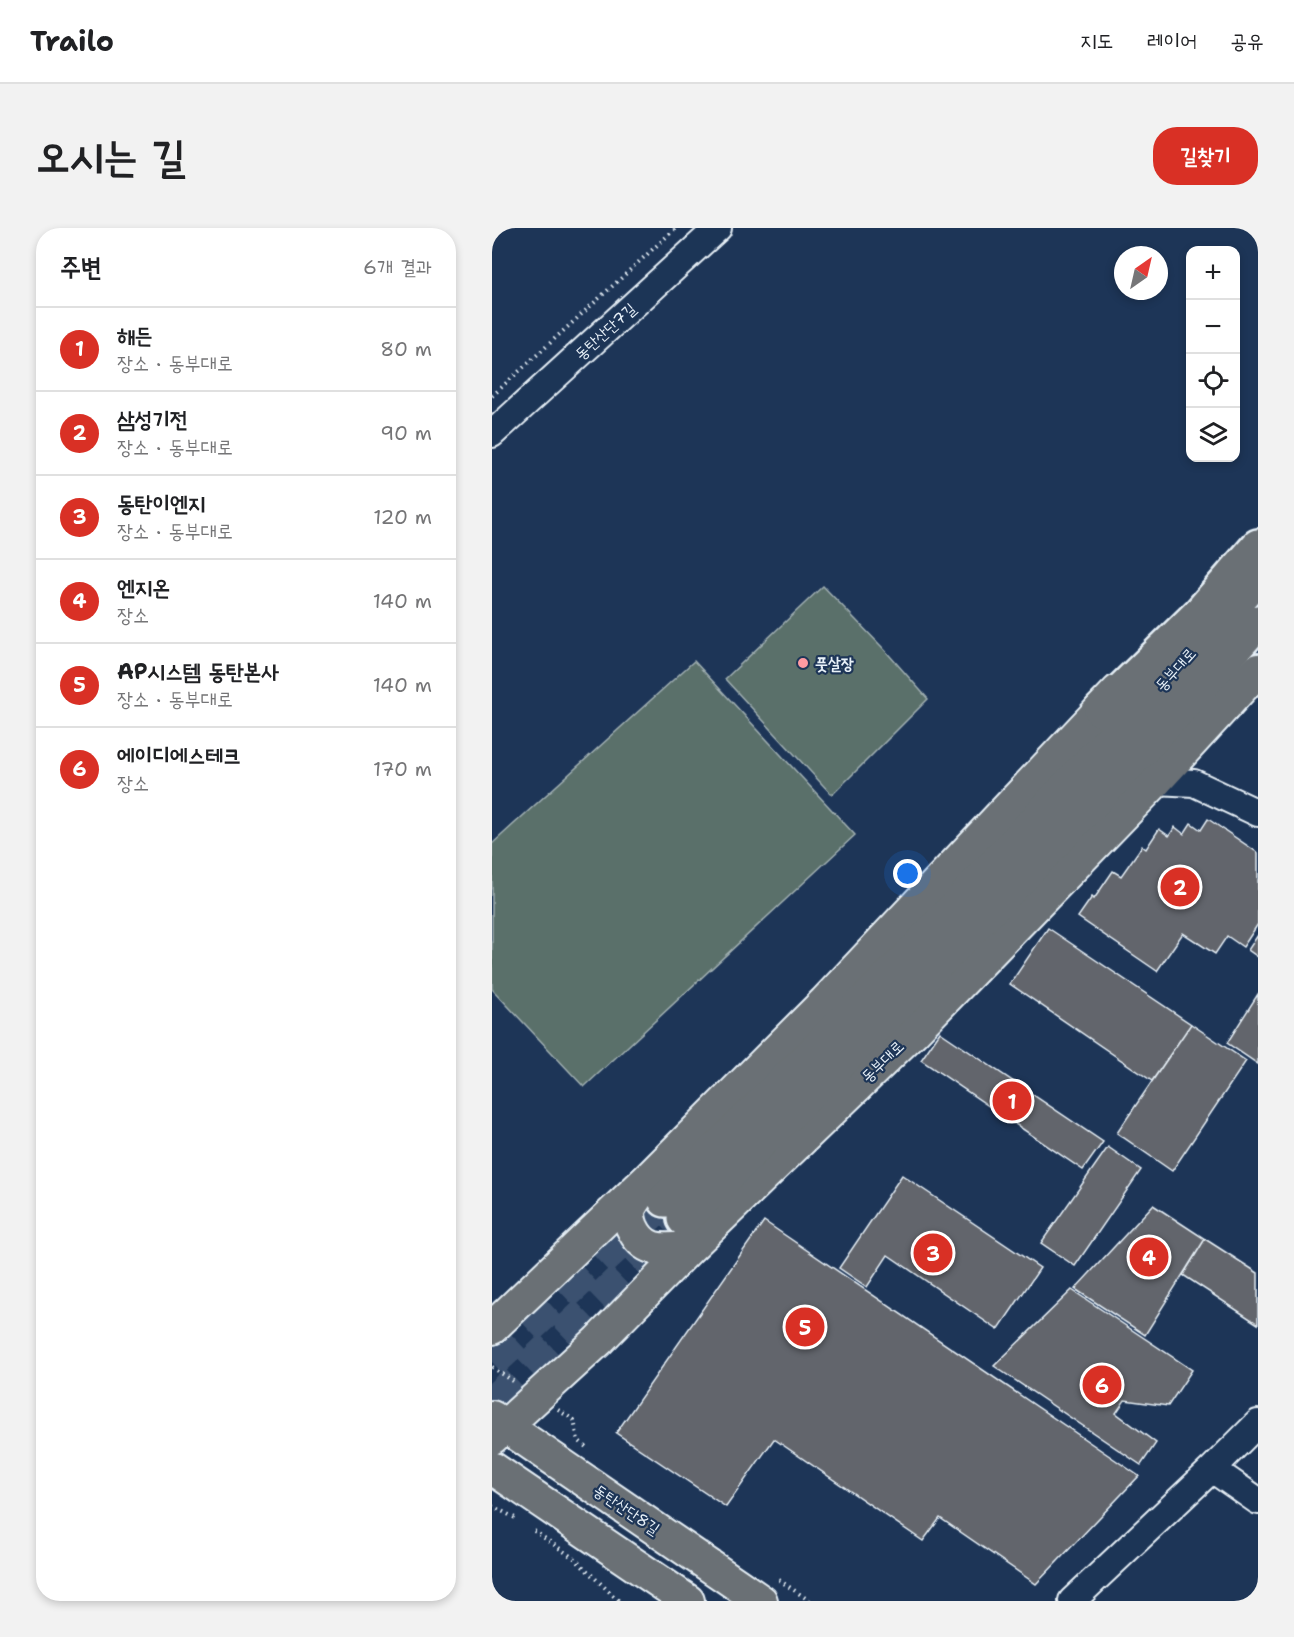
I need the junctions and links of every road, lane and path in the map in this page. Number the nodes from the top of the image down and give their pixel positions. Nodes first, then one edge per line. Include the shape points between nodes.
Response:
1 (676, 228) edge
2 (718, 228) edge
3 (492, 396) edge
4 (492, 434) edge
5 (1258, 533) edge
6 (1258, 546) edge
7 (1258, 576) edge
8 (1258, 622) edge
9 (1258, 670) edge
10 (1101, 710) junction
11 (1156, 781) junction
12 (1258, 813) edge
13 (671, 1211) junction
14 (492, 1328) edge
15 (1258, 1423) edge
16 (496, 1427) edge
17 (492, 1468) edge
18 (1212, 1469) junction
19 (1258, 1501) edge
20 (492, 1506) edge
21 (517, 1519) dead end
22 (526, 1526) dead end
23 (1075, 1600) edge
24 (619, 1601) edge
25 (688, 1601) edge
26 (761, 1601) edge

1 - 3 path
2 - 4 street, 동탄산단7길
5 - 10 main road, 동부대로
6 - 10 highway via 1200,613
7 - 13 highway, 동부대로
8 - 13 highway, 동부대로 via 1193,696 914,989
9 - 11 main road, 동부대로
10 - 13 main road, 동부대로 via 825,1002
11 - 12 street via 1194,783
11 - 13 main road, 동부대로 via 913,1032
13 - 14 main road, 동부대로
13 - 16 main road, 동부대로 via 598,1341
15 - 18 street
16 - 26 main road, 동탄산단8길
17 - 25 main road
18 - 19 street
18 - 23 street
20 - 21 path
22 - 24 path via 575,1559

